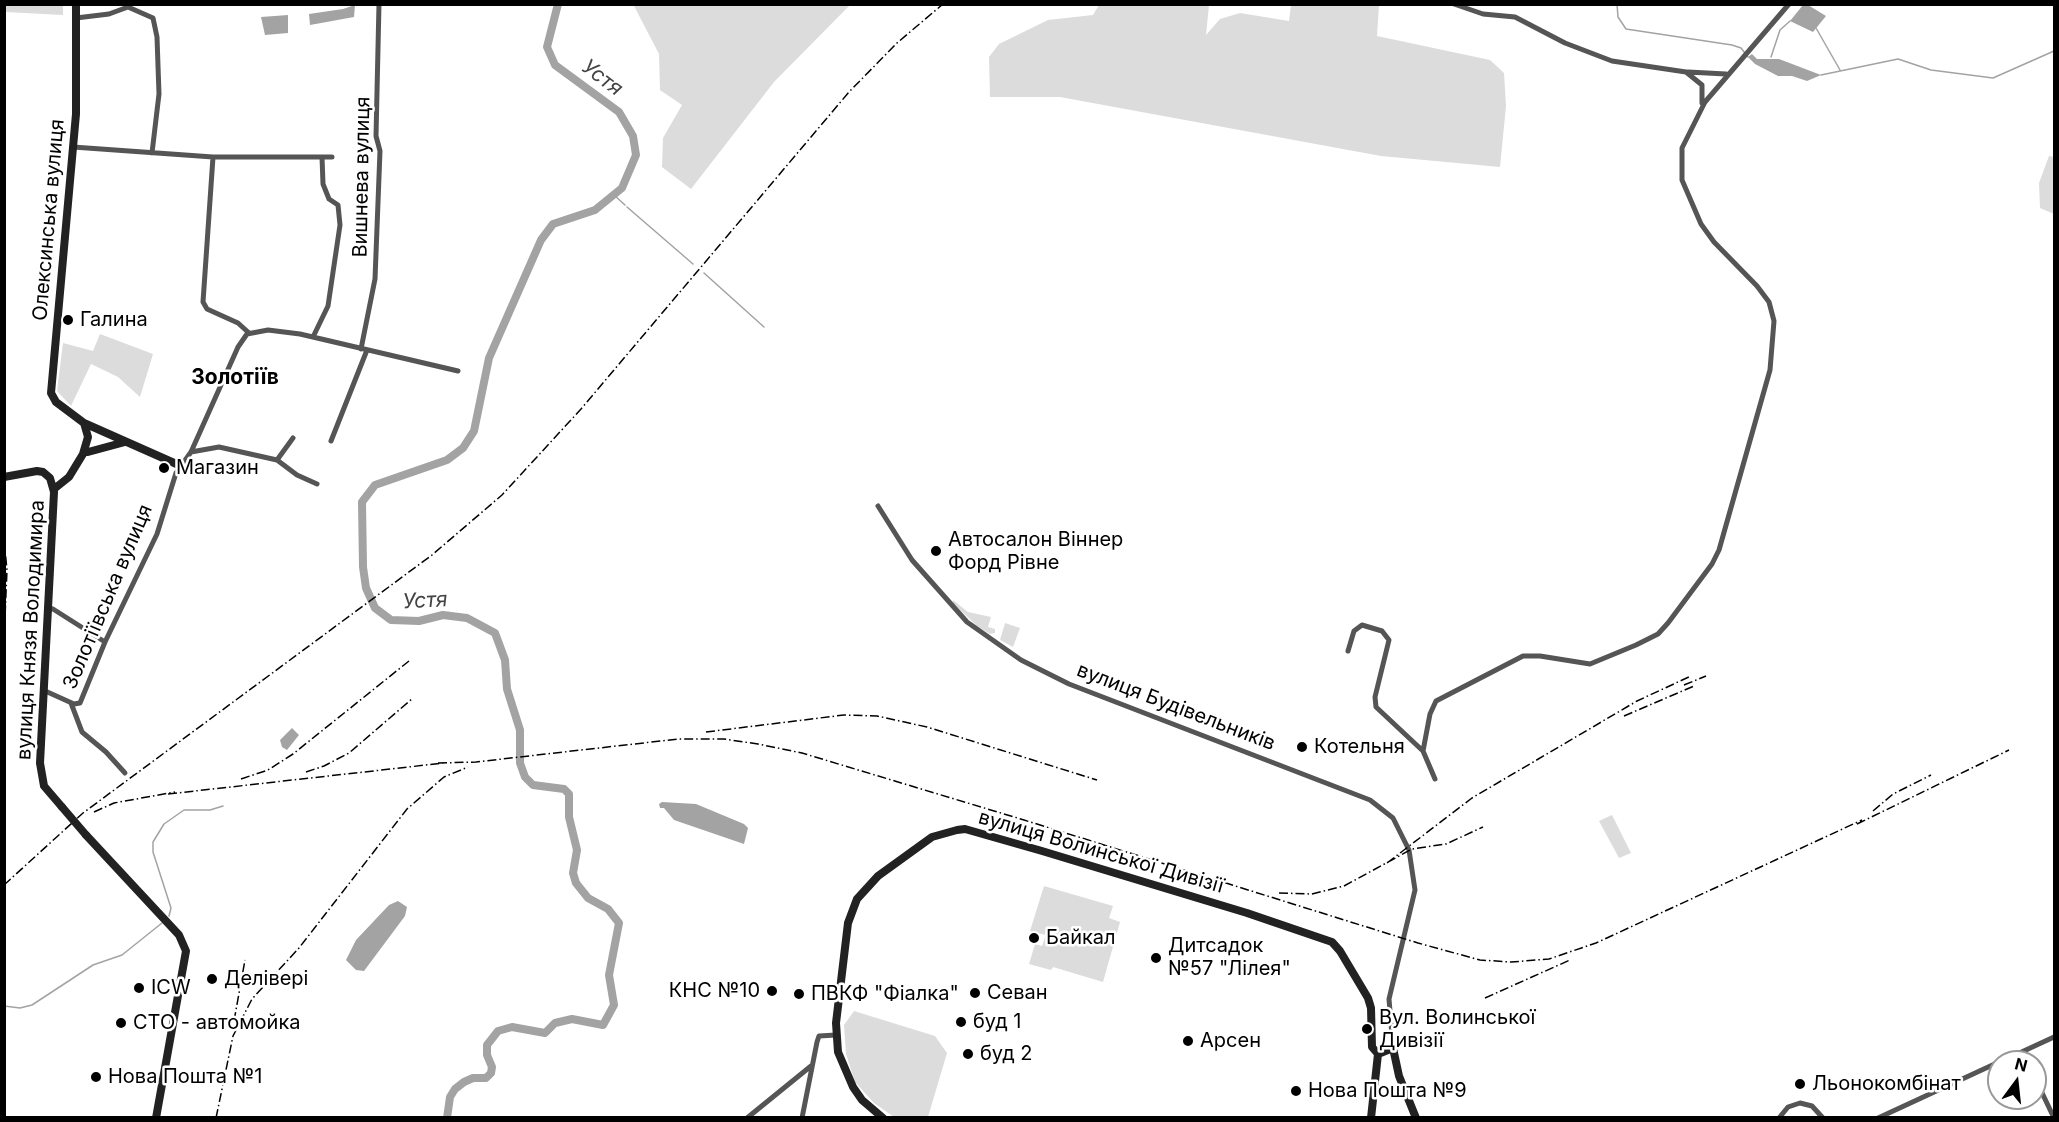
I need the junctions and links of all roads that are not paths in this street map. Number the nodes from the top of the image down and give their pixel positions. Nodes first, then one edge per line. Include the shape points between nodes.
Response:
1 (76, 4) edge
2 (379, 4) edge
3 (1454, 4) edge
4 (1789, 4) edge
5 (128, 6) edge
6 (76, 18) junction
7 (1686, 72) junction
8 (1726, 74) junction
9 (1701, 107) junction
10 (73, 147) junction
11 (152, 153) junction
12 (213, 157) junction
13 (322, 157) junction
14 (332, 157) dead end
15 (249, 333) junction
16 (313, 337) junction
17 (364, 350) junction
18 (458, 371) dead end
19 (84, 423) junction
20 (293, 438) dead end
21 (331, 441) dead end
22 (125, 442) junction
23 (84, 451) junction
24 (191, 452) junction
25 (276, 460) junction
26 (181, 466) junction
27 (4, 477) edge
28 (317, 484) dead end
29 (54, 489) junction
30 (878, 506) dead end
31 (47, 608) junction
32 (105, 642) junction
33 (1348, 651) dead end
34 (43, 690) junction
35 (71, 703) junction
36 (1423, 751) junction
37 (125, 773) dead end
38 (1435, 779) dead end
39 (836, 1035) junction
40 (2055, 1037) edge
41 (1393, 1048) junction
42 (2027, 1050) edge
43 (1378, 1054) junction
44 (812, 1066) junction
45 (1987, 1068) edge
46 (2047, 1103) edge
47 (156, 1118) edge
48 (747, 1118) edge
49 (802, 1118) edge
50 (883, 1118) edge
51 (1371, 1118) edge
52 (1416, 1118) edge
53 (1779, 1118) edge
54 (1823, 1118) edge
55 (1878, 1118) edge
56 (2054, 1118) edge

1 - 6 street, Олексинська вулиця
2 - 17 street, Вишнева вулиця via 376,136 380,151 375,279
3 - 7 street via 1483,14 1515,17 1565,43 1612,61
4 - 8 street
5 - 6 street via 109,14
5 - 11 street via 147,13 156,28 159,94
6 - 10 street, Олексинська вулиця
7 - 8 street
7 - 9 street via 1702,86
8 - 9 street
9 - 36 street via 1682,148 1682,180 1701,224 1757,286 1769,302 1774,321 1770,370 1719,550 1686,601 1658,634 1590,664 1532,655 1498,668 1436,701
10 - 11 street
10 - 19 street, Олексинська вулиця via 51,393 56,402
11 - 12 street
12 - 13 street
12 - 15 street via 203,302 207,309 238,323
13 - 14 street
13 - 16 street via 323,184 329,199 338,205 340,225 328,306
15 - 16 street via 268,330
15 - 24 street, Золотіївська вулиця via 238,347
16 - 17 street
17 - 18 street
17 - 21 street, Вишнева вулиця
19 - 22 street, Олексинська вулиця
19 - 23 street via 88,436
20 - 25 street
22 - 23 street
22 - 26 street
23 - 29 street via 69,477
24 - 25 street via 219,447
24 - 26 street, Золотіївська вулиця
25 - 28 street
26 - 32 street, Золотіївська вулиця via 157,534
27 - 29 street, вулиця Князя Володимира via 43,472
29 - 31 street, вулиця Князя Володимира
30 - 41 street, вулиця Будівельників via 912,560 967,622 1021,660 1069,684 1370,800 1393,818 1412,858 1415,890 1389,999
31 - 32 street
31 - 34 street, вулиця Князя Володимира
32 - 35 street, Золотіївська вулиця via 80,703
33 - 36 street via 1354,631 1362,625 1382,631 1389,640 1376,707
34 - 35 street, Золотіївська вулиця
34 - 47 street, вулиця Князя Володимира, bridge via 44,786 179,935 186,951
35 - 37 street via 82,732
36 - 38 street
39 - 43 street, вулиця Волинської Дивізії via 848,923 857,899 878,876 918,846 943,832 965,829 1220,904 1332,942 1368,998 1372,1047
39 - 44 street via 819,1036
39 - 50 street via 848,1079 862,1100
40 - 42 street
41 - 43 street
41 - 52 street, вулиця Будівельників via 1399,1076
43 - 51 street, вулиця Волинської Дивізії
44 - 48 street
44 - 49 street
45 - 55 street
46 - 56 street
53 - 54 street via 1788,1107 1800,1103 1812,1106

